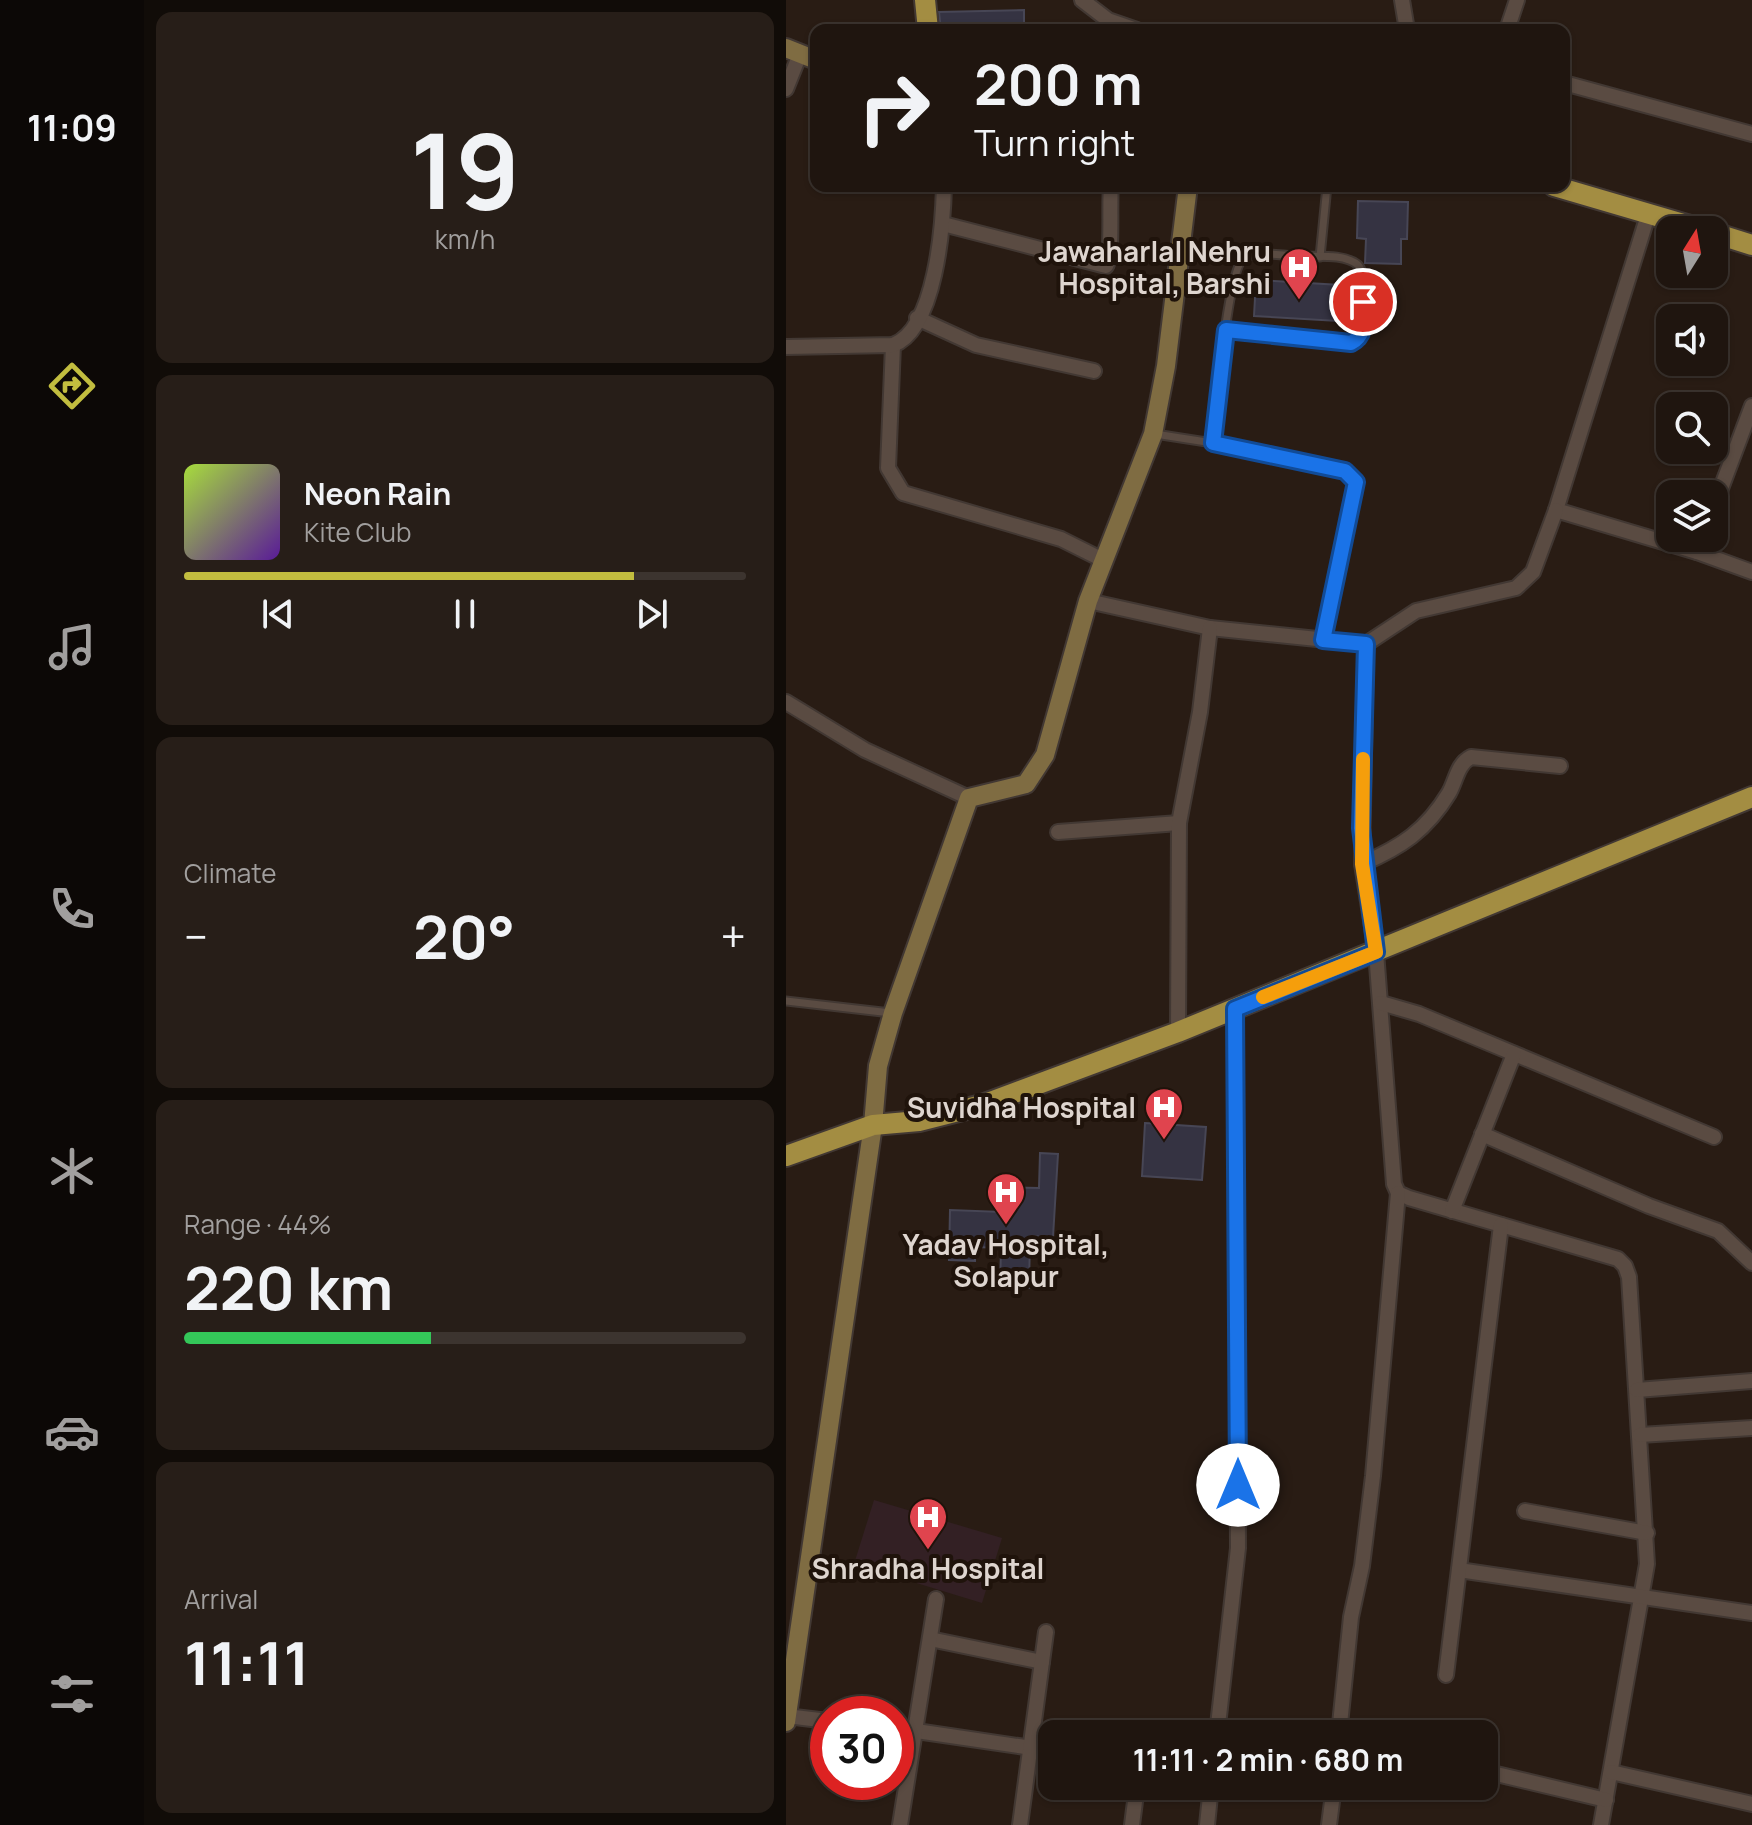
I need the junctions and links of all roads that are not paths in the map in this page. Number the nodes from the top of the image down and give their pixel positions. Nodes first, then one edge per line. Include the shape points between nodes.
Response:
1 (925, 0) edge
2 (1082, 0) edge
3 (1402, 0) edge
4 (1517, 0) edge
5 (927, 24) edge
6 (1120, 24) edge
7 (1406, 24) edge
8 (1509, 24) edge
9 (801, 54) edge
10 (1570, 85) edge
11 (786, 89) edge
12 (1752, 134) edge
13 (1570, 190) edge
14 (944, 192) edge
15 (1110, 192) edge
16 (1187, 192) edge
17 (1326, 192) edge
18 (1649, 212) junction
19 (1661, 216) edge
20 (943, 224) junction
21 (1728, 237) edge
22 (1752, 245) edge
23 (1320, 257) junction
24 (917, 318) junction
25 (1226, 330) junction
26 (893, 345) junction
27 (786, 347) edge
28 (1094, 371) dead end
29 (1752, 406) edge
30 (1153, 434) junction
31 (1213, 443) junction
32 (1724, 480) edge
33 (1556, 510) junction
34 (1656, 534) edge
35 (1713, 552) edge
36 (1105, 561) junction
37 (1752, 572) edge
38 (1088, 601) junction
39 (1210, 628) junction
40 (1323, 640) junction
41 (1366, 644) junction
42 (786, 702) edge
43 (1560, 766) dead end
44 (1752, 797) edge
45 (969, 798) junction
46 (1179, 823) junction
47 (1058, 832) dead end
48 (1362, 864) junction
49 (1376, 952) junction
50 (786, 1001) edge
51 (1381, 1003) junction
52 (1235, 1009) junction
53 (893, 1013) junction
54 (1178, 1032) junction
55 (1514, 1054) junction
56 (873, 1125) junction
57 (1482, 1134) junction
58 (1714, 1137) dead end
59 (786, 1156) edge
60 (1398, 1193) junction
61 (1452, 1211) junction
62 (1501, 1225) junction
63 (1752, 1263) edge
64 (1752, 1381) edge
65 (1637, 1390) junction
66 (1752, 1428) edge
67 (1640, 1435) junction
68 (1525, 1511) dead end
69 (1647, 1533) junction
70 (1459, 1570) junction
71 (936, 1599) dead end
72 (1642, 1599) junction
73 (1752, 1613) edge
74 (793, 1617) edge
75 (1046, 1632) dead end
76 (930, 1639) junction
77 (1042, 1662) junction
78 (1446, 1675) dead end
79 (786, 1718) edge
80 (810, 1720) edge
81 (1219, 1720) edge
82 (1340, 1720) edge
83 (915, 1730) junction
84 (1030, 1747) junction
85 (1038, 1748) edge
86 (1611, 1772) junction
87 (1498, 1774) edge
88 (1135, 1800) edge
89 (1210, 1800) edge
90 (1332, 1800) edge
91 (1606, 1800) junction
92 (1752, 1804) edge
93 (900, 1825) edge
94 (1020, 1825) edge
95 (1132, 1825) edge
96 (1207, 1825) edge
97 (1329, 1825) edge
98 (1601, 1825) edge

1 - 5 main road
2 - 6 street
3 - 7 street
4 - 8 street
9 - 11 street
10 - 12 street
13 - 18 main road
14 - 20 street
15 - 20 street via 1111,258 1106,266
16 - 30 main road
17 - 23 lane
18 - 19 main road
18 - 33 street
20 - 24 street via 935,277
21 - 22 main road
23 - 25 lane via 1244,258 1232,278
23 - 25 lane via 1349,260 1364,275 1359,339 1339,343
24 - 26 street
24 - 28 street via 976,345
25 - 31 lane
26 - 27 street
26 - 36 street via 888,468 903,493 1061,539
29 - 32 street
30 - 31 lane
30 - 36 main road
31 - 40 lane via 1353,475 1356,482
33 - 34 street
33 - 41 street via 1527,581 1416,611
35 - 37 street
36 - 38 main road
38 - 39 street
38 - 45 main road via 1037,772 1018,788
39 - 40 street
39 - 46 street
40 - 41 street
41 - 48 street
42 - 45 street via 865,750
43 - 48 street via 1471,757 1410,840
44 - 49 main road
45 - 53 main road
46 - 47 street
46 - 54 street
48 - 49 street
49 - 51 street
49 - 52 main road
50 - 53 lane
51 - 55 street
51 - 60 street
52 - 54 main road
52 - 81 street via 1238,1548
53 - 56 main road via 878,1066
54 - 56 main road via 982,1105 919,1121
55 - 57 street
55 - 58 street
56 - 59 main road
56 - 74 main road
57 - 61 street
57 - 63 street via 1718,1231
60 - 61 street
60 - 82 street via 1373,1476
61 - 62 street
62 - 65 street via 1618,1259 1625,1266
62 - 70 street
64 - 65 street
65 - 67 street
66 - 67 street
67 - 69 street
68 - 69 street
69 - 72 street
70 - 72 street
70 - 78 street
71 - 76 street
72 - 73 street
72 - 86 street
74 - 79 main road
75 - 77 street
76 - 77 street
76 - 83 street
77 - 84 street
79 - 80 street
83 - 84 street
83 - 93 street
84 - 85 street
84 - 94 street
86 - 91 street
86 - 92 street
87 - 91 street
88 - 95 street
89 - 96 street
90 - 97 street
91 - 98 street

